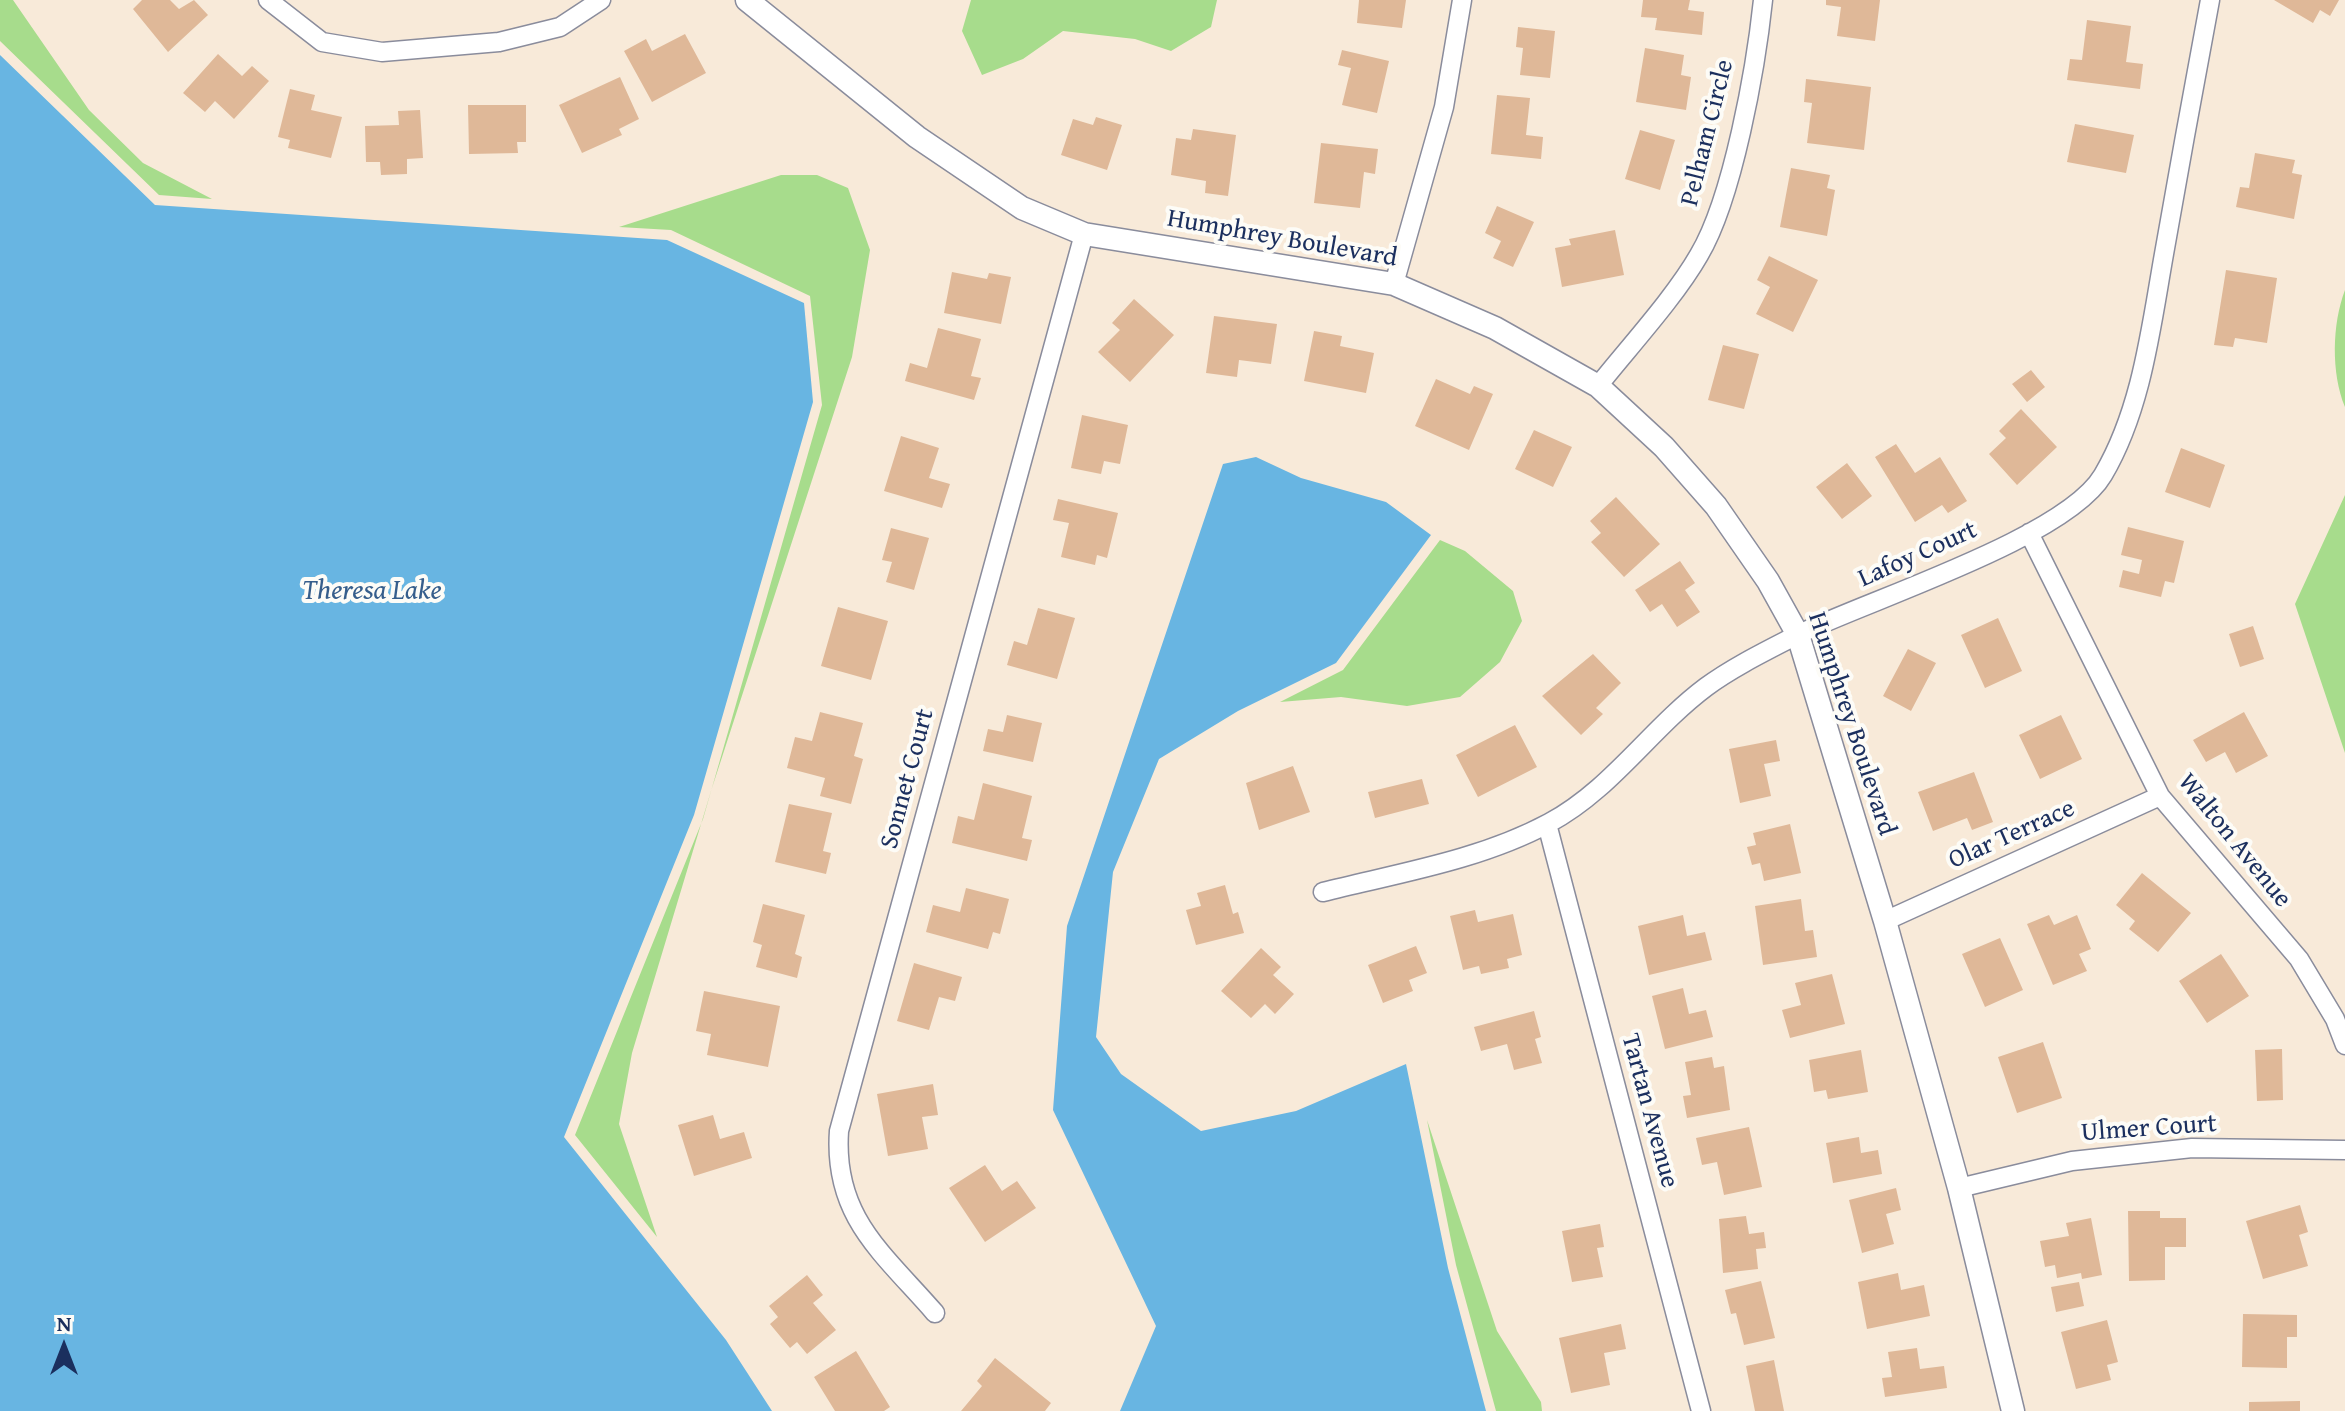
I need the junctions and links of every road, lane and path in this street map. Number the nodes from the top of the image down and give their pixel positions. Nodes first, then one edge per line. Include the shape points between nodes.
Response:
1 (268, 0) edge
2 (601, 0) edge
3 (747, 0) edge
4 (1462, 0) edge
5 (1763, 0) edge
6 (2210, 0) edge
7 (1084, 234) junction
8 (1394, 284) junction
9 (1598, 386) junction
10 (2029, 533) junction
11 (1798, 635) junction
12 (2160, 796) junction
13 (1547, 824) junction
14 (1323, 892) dead end
15 (1885, 921) junction
16 (2345, 1045) edge
17 (2345, 1150) edge
18 (1959, 1188) junction
19 (935, 1313) dead end
20 (1701, 1411) edge
21 (2013, 1411) edge

1 - 2 street via 322,42 382,52 499,42 560,27
3 - 7 street, Humphrey Boulevard via 980,182 1022,208
4 - 8 street via 1444,107
5 - 9 street, Pelham Circle via 1728,181 1700,254
6 - 10 street, Lafoy Court via 2145,360 2126,424 2102,477 2069,508
7 - 8 street, Humphrey Boulevard
7 - 19 street, Sonnet Court via 839,1131 837,1159 844,1196 858,1224
8 - 9 street, Humphrey Boulevard via 1495,328
9 - 11 street, Humphrey Boulevard via 1664,447 1716,506
10 - 11 street, Lafoy Court
10 - 12 street, Walton Avenue
11 - 13 street, Lafoy Court via 1707,686 1590,799
11 - 15 street, Humphrey Boulevard
12 - 15 street, Olar Terrace
12 - 16 street, Walton Avenue via 2299,959
13 - 14 street, Lafoy Court via 1483,852
13 - 20 street, Tartan Avenue
15 - 18 street, Humphrey Boulevard
17 - 18 street, Ulmer Court via 2192,1148 2072,1161
18 - 21 street, Humphrey Boulevard

